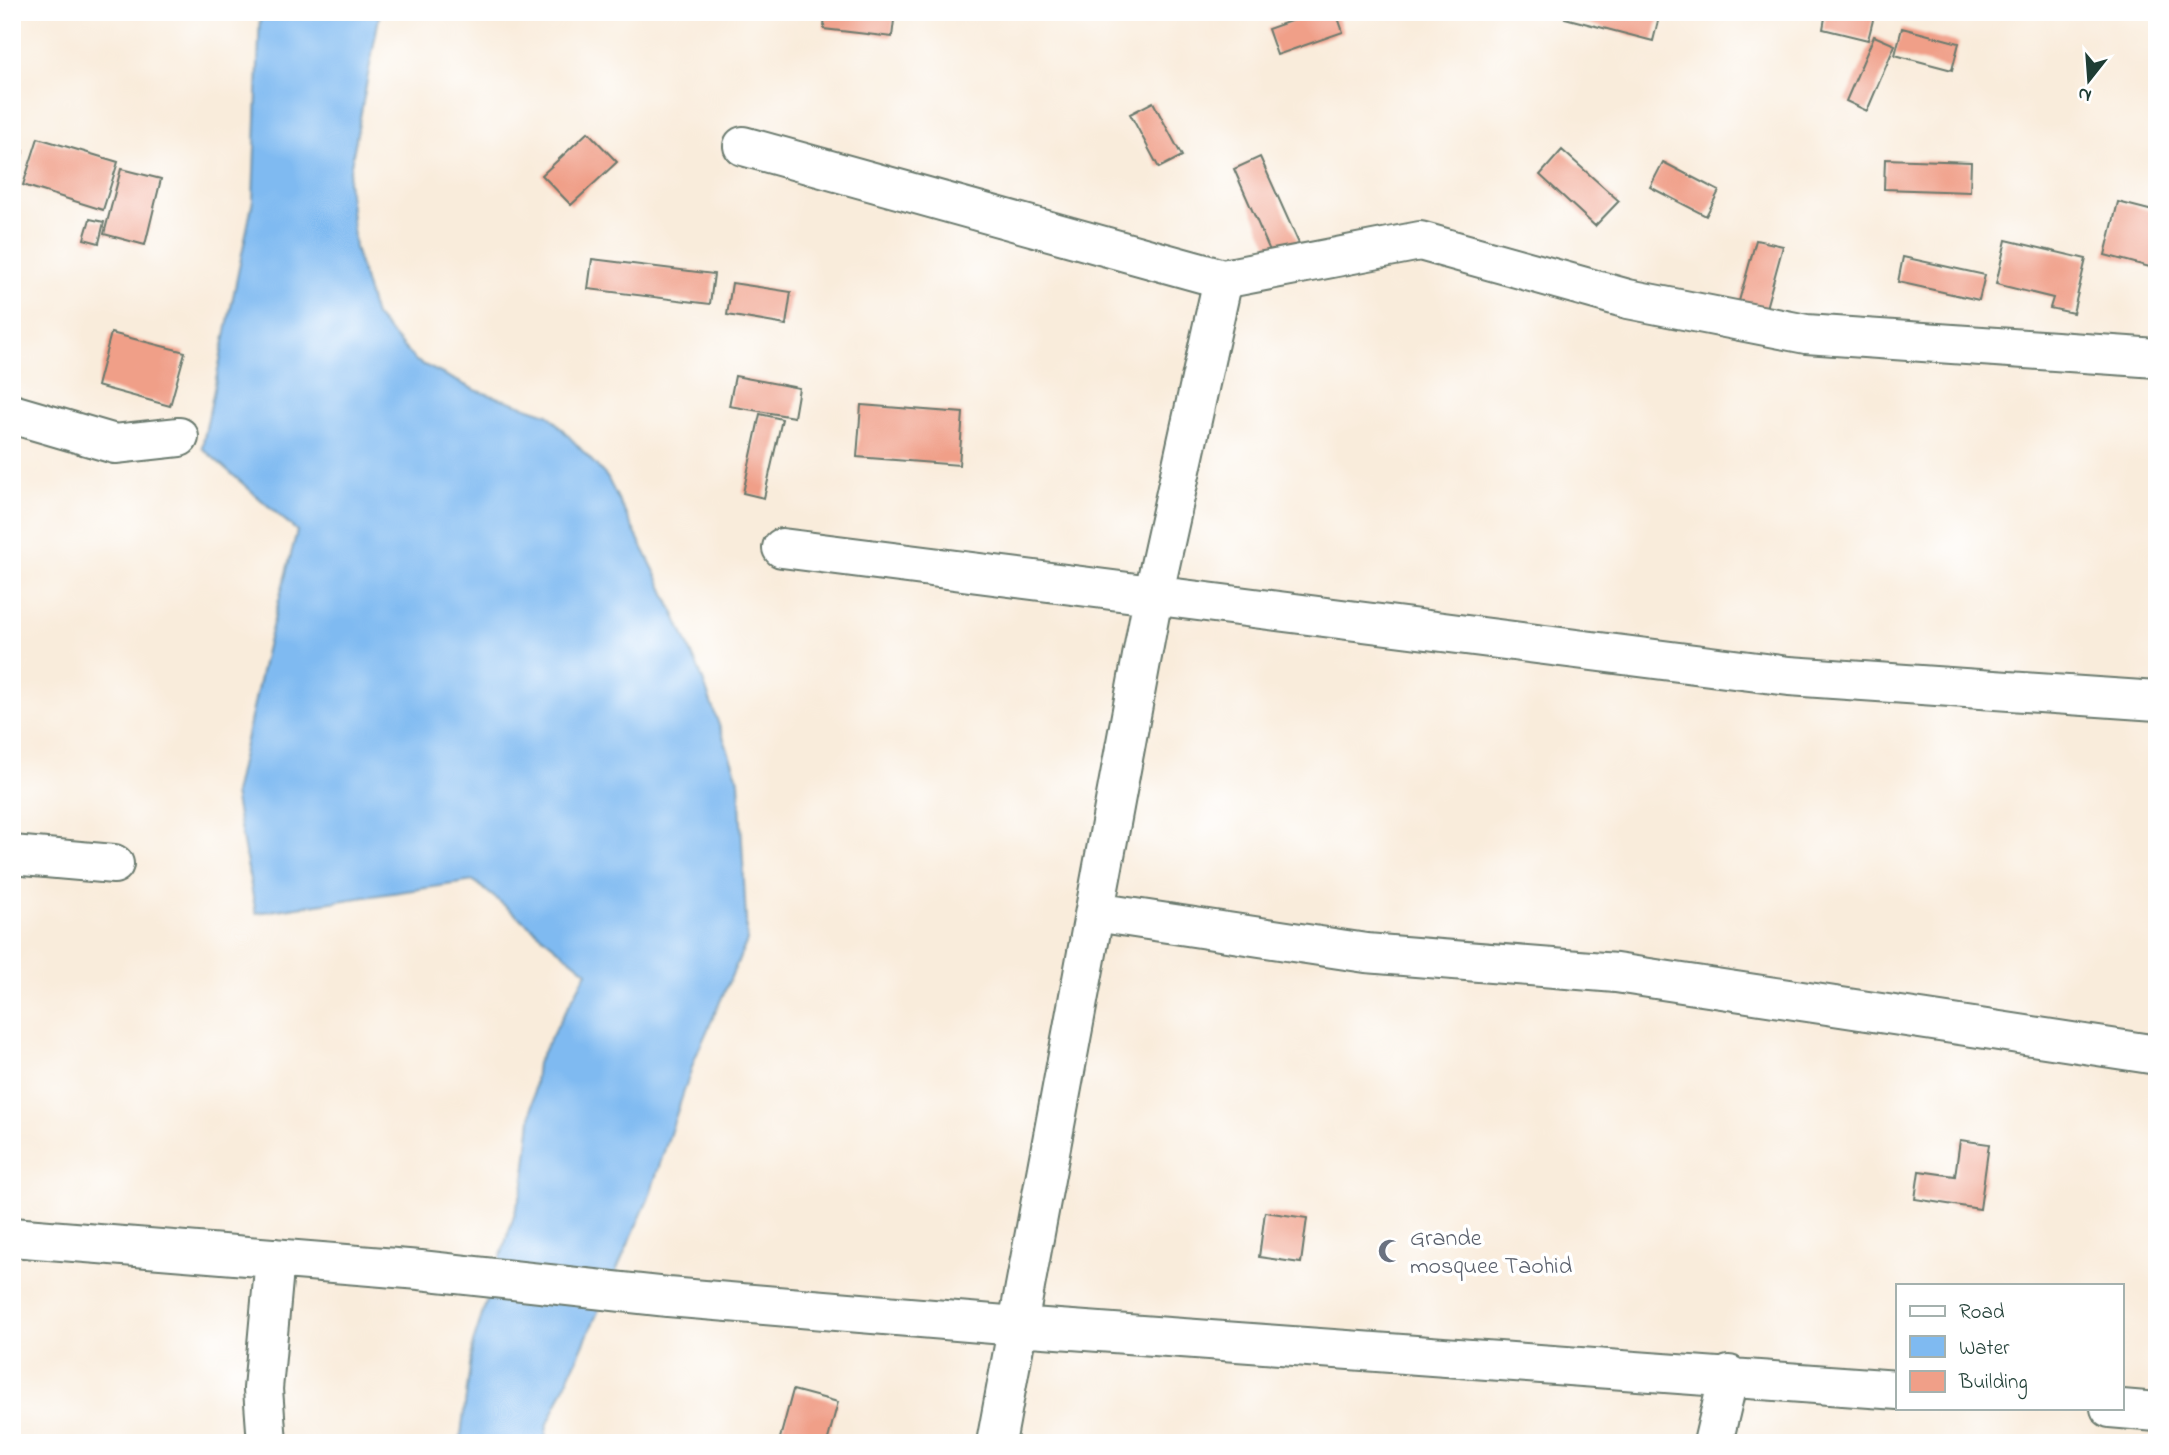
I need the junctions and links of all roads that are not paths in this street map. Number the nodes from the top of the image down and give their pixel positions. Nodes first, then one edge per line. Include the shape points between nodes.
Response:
1 (743, 146) dead end
2 (1223, 279) junction
3 (2157, 358) edge
4 (12, 414) edge
5 (179, 438) dead end
6 (782, 548) dead end
7 (1153, 597) junction
8 (2157, 701) edge
9 (12, 855) edge
10 (114, 864) dead end
11 (1095, 912) junction
12 (2157, 1055) edge
13 (12, 1237) edge
14 (275, 1258) junction
15 (1017, 1326) junction
16 (1729, 1375) junction
17 (1896, 1390) edge
18 (2124, 1409) edge
19 (2157, 1412) edge
20 (267, 1443) edge
21 (996, 1443) edge
22 (1713, 1443) edge

1 - 2 street
2 - 3 street via 1420,241 1628,299 1806,334
2 - 7 street
4 - 5 street via 115,444
6 - 7 street
7 - 8 street via 1788,676
7 - 11 street
9 - 10 street
11 - 12 street via 1366,953 1615,973
11 - 15 street
13 - 14 street
14 - 15 street
14 - 20 street via 263,1389
15 - 16 street
15 - 21 street
16 - 17 street
16 - 22 street
18 - 19 street

